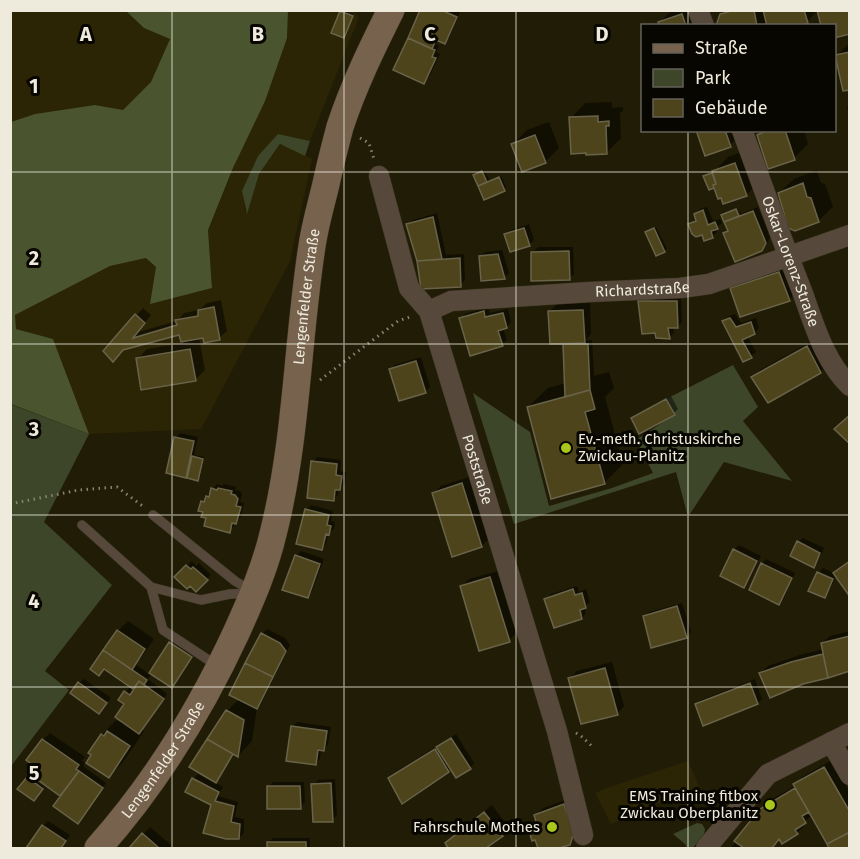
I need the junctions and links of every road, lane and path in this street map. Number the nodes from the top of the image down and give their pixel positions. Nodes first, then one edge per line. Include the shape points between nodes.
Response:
1 (391, 10) edge
2 (341, 126) junction
3 (743, 132) edge
4 (379, 176) joint
5 (849, 234) edge
6 (788, 256) junction
7 (429, 311) junction
8 (296, 385) junction
9 (849, 386) edge
10 (10, 504) edge
11 (153, 514) joint
12 (82, 525) dead end
13 (151, 587) junction
14 (255, 593) junction
15 (220, 668) junction
16 (849, 733) edge
17 (581, 736) dead end
18 (831, 742) junction
19 (594, 748) dead end
20 (849, 775) edge
21 (583, 835) dead end
22 (98, 849) edge
23 (706, 849) edge

1 - 2 main road, Lengenfelder Straße
2 - 4 path via 369,143
2 - 8 main road, Lengenfelder Straße via 312,244
3 - 6 street, Oskar-Lorenz-Straße
4 - 7 street, Poststraße via 410,288
5 - 6 street, Richardstraße
6 - 7 street, Richardstraße via 709,284 451,301
6 - 9 street, Oskar-Lorenz-Straße via 825,351
7 - 8 path via 398,321 312,386
7 - 21 street, Poststraße via 554,720
8 - 14 main road, Lengenfelder Straße via 284,483
10 - 11 path via 117,486
11 - 14 lane
12 - 13 lane
13 - 14 lane via 201,600
13 - 15 lane via 162,630
14 - 15 main road, Lengenfelder Straße
15 - 22 main road, Lengenfelder Straße via 158,772
16 - 18 street
17 - 19 path
18 - 20 street
18 - 23 street via 768,774

